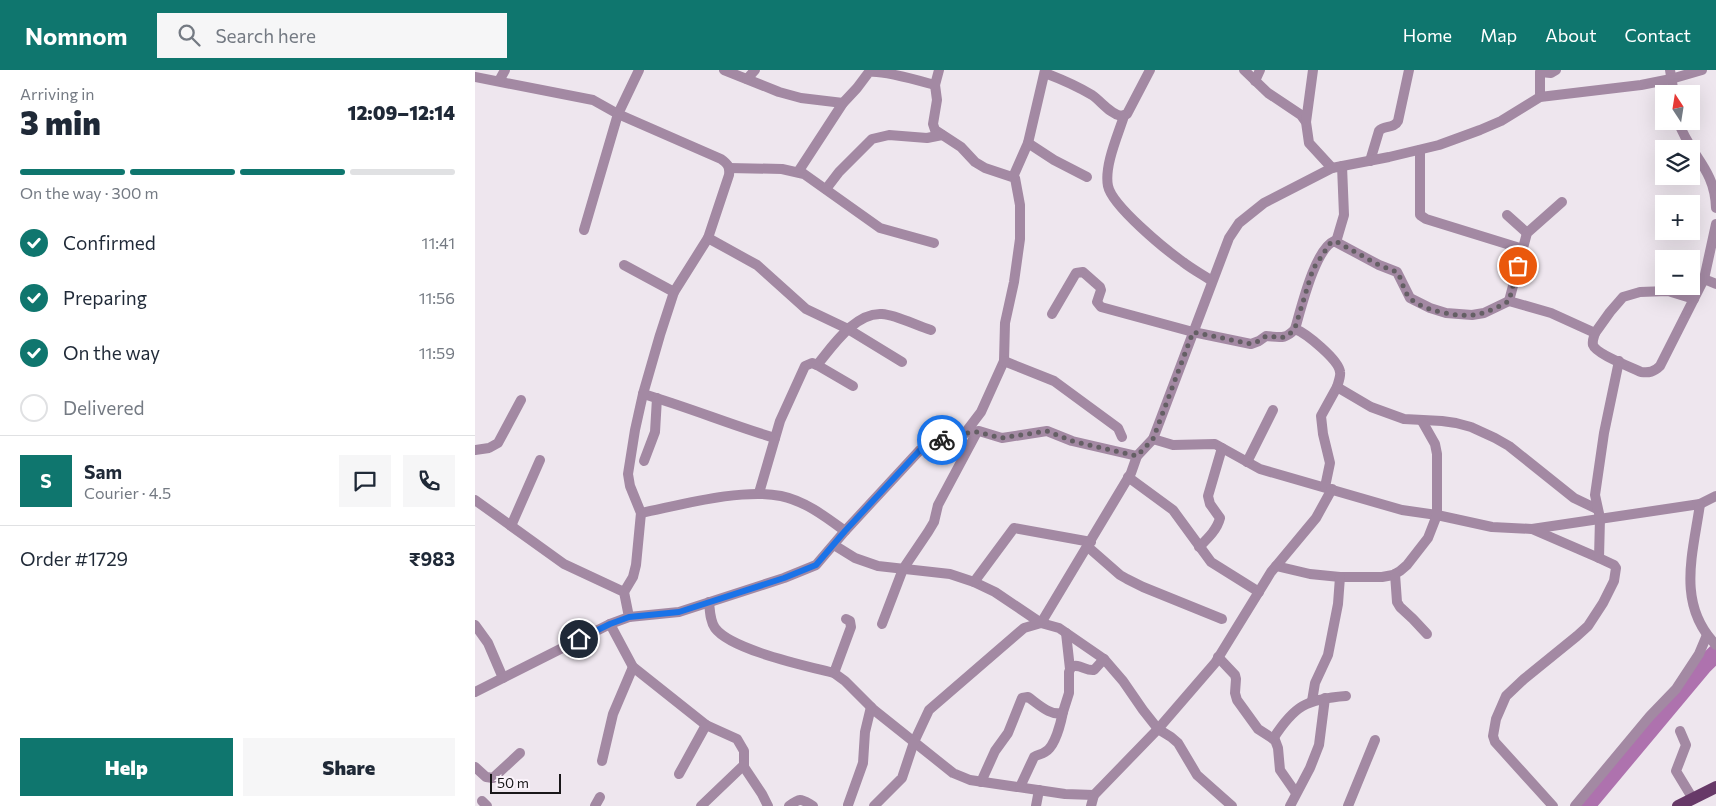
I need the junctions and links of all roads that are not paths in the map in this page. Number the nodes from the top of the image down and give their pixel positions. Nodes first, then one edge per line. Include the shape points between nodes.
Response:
1 (505, 70) edge
2 (639, 70) edge
3 (724, 70) edge
4 (755, 70) edge
5 (939, 70) edge
6 (1150, 70) edge
7 (1244, 70) edge
8 (1260, 70) edge
9 (1313, 70) edge
10 (1409, 70) edge
11 (1556, 70) edge
12 (1702, 70) edge
13 (1045, 71) edge
14 (1537, 71) edge
15 (1671, 75) edge
16 (475, 77) edge
17 (747, 80) junction
18 (499, 81) junction
19 (1255, 81) junction
20 (935, 85) junction
21 (1540, 97) junction
22 (843, 103) junction
23 (618, 114) junction
24 (1124, 116) junction
25 (1305, 122) junction
26 (1681, 130) edge
27 (942, 135) junction
28 (1028, 143) junction
29 (1420, 150) junction
30 (1370, 161) junction
31 (1337, 167) junction
32 (729, 168) junction
33 (798, 172) junction
34 (1013, 177) junction
35 (1087, 177) dead end
36 (826, 189) junction
37 (1562, 202) dead end
38 (1716, 208) edge
39 (1507, 215) dead end
40 (1716, 224) edge
41 (584, 230) dead end
42 (1527, 233) junction
43 (708, 238) junction
44 (1337, 242) junction
45 (934, 243) dead end
46 (1523, 249) junction
47 (624, 265) dead end
48 (1704, 279) junction
49 (1212, 281) junction
50 (1716, 284) edge
51 (674, 292) junction
52 (1694, 299) junction
53 (1509, 301) junction
54 (1051, 314) dead end
55 (1295, 328) junction
56 (847, 329) junction
57 (931, 330) dead end
58 (1193, 332) junction
59 (1595, 333) junction
60 (1004, 361) junction
61 (1619, 361) junction
62 (902, 362) dead end
63 (817, 365) junction
64 (853, 386) dead end
65 (1337, 387) junction
66 (643, 394) junction
67 (657, 398) junction
68 (521, 400) dead end
69 (1273, 410) dead end
70 (1422, 421) junction
71 (977, 432) junction
72 (965, 433) junction
73 (775, 438) junction
74 (1122, 438) dead end
75 (1153, 439) junction
76 (1222, 448) junction
77 (475, 450) edge
78 (1137, 456) junction
79 (540, 460) dead end
80 (644, 461) dead end
81 (1247, 462) junction
82 (1128, 477) junction
83 (1329, 488) junction
84 (759, 493) junction
85 (1716, 496) edge
86 (475, 500) edge
87 (1700, 504) junction
88 (641, 513) junction
89 (1599, 514) junction
90 (1437, 515) junction
91 (511, 526) junction
92 (1532, 529) junction
93 (845, 531) junction
94 (1089, 544) junction
95 (834, 545) junction
96 (1199, 547) junction
97 (1599, 558) junction
98 (1276, 566) junction
99 (903, 569) junction
100 (1395, 574) junction
101 (1340, 577) junction
102 (974, 582) junction
103 (624, 592) junction
104 (1259, 592) junction
105 (709, 602) junction
106 (629, 617) junction
107 (846, 619) dead end
108 (1222, 619) dead end
109 (1041, 623) junction
110 (610, 624) junction
111 (882, 624) dead end
112 (475, 626) edge
113 (1066, 633) junction
114 (1427, 634) dead end
115 (1713, 641) edge
116 (1218, 657) junction
117 (1104, 659) junction
118 (633, 667) junction
119 (1070, 670) junction
120 (834, 673) junction
121 (503, 678) junction
122 (475, 692) edge
123 (1346, 696) dead end
124 (1325, 698) junction
125 (1312, 701) junction
126 (871, 707) junction
127 (1063, 712) junction
128 (706, 725) junction
129 (1158, 729) junction
130 (1680, 731) dead end
131 (1273, 739) junction
132 (1375, 740) dead end
133 (914, 742) junction
134 (520, 753) dead end
135 (602, 761) dead end
136 (744, 765) junction
137 (475, 768) edge
138 (679, 774) dead end
139 (981, 782) junction
140 (1716, 787) edge
141 (1021, 788) junction
142 (1039, 790) junction
143 (1296, 793) junction
144 (1693, 799) junction
145 (1092, 801) edge
146 (847, 805) edge
147 (701, 806) edge
148 (768, 806) edge
149 (789, 806) edge
150 (813, 806) edge
151 (875, 806) edge
152 (1036, 806) edge
153 (1232, 806) edge
154 (1290, 806) edge
155 (1348, 806) edge
156 (1553, 806) edge
157 (1575, 806) edge
158 (1678, 806) edge

1 - 18 street
2 - 23 street
3 - 17 street
4 - 17 street
5 - 20 street
6 - 24 street
7 - 19 street
8 - 19 street
9 - 25 street
10 - 30 street via 1398,121 1394,126 1381,128
11 - 14 street via 1551,73
12 - 15 street
13 - 24 street via 1080,88 1115,114
13 - 28 street
14 - 21 street
15 - 21 street via 1641,85
16 - 18 street
17 - 22 street via 786,94
18 - 23 street via 593,100
19 - 25 street via 1301,115
20 - 22 street via 874,71 867,74
20 - 27 street via 937,100 933,124
21 - 29 street via 1501,121
22 - 33 street
23 - 32 street via 721,159
23 - 41 street
24 - 49 street via 1109,169 1111,194 1157,241
25 - 31 street via 1309,144
26 - 38 street via 1708,171 1714,185
27 - 34 street via 985,168
27 - 36 street via 927,138 889,135 872,139
28 - 34 street
28 - 35 street
29 - 30 street
29 - 46 street via 1420,216
30 - 31 street
31 - 44 street via 1344,216
31 - 49 street via 1264,203 1239,223 1229,238
32 - 33 street
32 - 43 street
33 - 36 street
34 - 60 street via 1021,220 1014,282 1005,322
36 - 45 street via 880,228
37 - 42 street
39 - 42 street
40 - 48 street
42 - 46 street
43 - 51 street
43 - 56 street via 757,266 806,309
44 - 53 street via 1397,272 1410,298 1430,308 1472,315
44 - 55 street via 1328,244 1313,269
46 - 53 street
47 - 51 street
48 - 50 street
48 - 52 street
49 - 58 street
51 - 66 street
52 - 59 street via 1668,291 1640,292 1623,297
52 - 61 street via 1656,370 1641,372
53 - 59 street via 1551,313
54 - 58 street via 1080,271 1100,287 1097,302 1101,307
55 - 58 street via 1285,337 1266,336 1251,344
55 - 65 street via 1330,356 1338,367
56 - 57 street via 868,317 881,314
56 - 62 street
56 - 63 street
58 - 75 street
59 - 61 street via 1594,347
60 - 72 street via 981,412
60 - 74 street via 1054,381 1118,428
61 - 89 street via 1603,433 1595,495
63 - 64 street
63 - 73 street via 805,366
65 - 70 street via 1371,407 1404,419
65 - 83 street via 1321,416 1330,463
66 - 67 street
66 - 88 street via 627,474
67 - 73 street
67 - 80 street via 655,432
68 - 77 street via 498,443
69 - 81 street
70 - 89 street via 1457,423 1495,438
70 - 90 street via 1437,454
71 - 72 street
71 - 78 street via 1001,438 1047,431 1072,441
71 - 99 street via 938,505 928,532
72 - 93 street via 920,450
73 - 84 street
75 - 76 street via 1173,445 1215,444
75 - 78 street
76 - 81 street
76 - 96 street via 1208,496 1219,523
78 - 82 street
79 - 91 street
81 - 83 street via 1260,469
82 - 94 street
82 - 96 street via 1173,510
83 - 90 street via 1403,510
83 - 98 street via 1316,518
84 - 88 street
84 - 93 street via 783,496 817,510
85 - 87 street
86 - 91 street
87 - 89 street
87 - 115 street via 1690,589 1696,615
88 - 103 street via 636,565
89 - 92 street
89 - 97 street
90 - 92 street via 1492,527
90 - 100 street via 1428,538
91 - 103 street via 564,564
92 - 97 street
93 - 95 street
94 - 102 street via 1014,528
94 - 108 street via 1127,580
94 - 109 street
95 - 99 street via 855,558 878,566
95 - 105 street via 816,565
96 - 104 street via 1215,566
97 - 156 street via 1614,565 1617,571 1603,603 1577,636 1506,696 1497,715 1493,736
98 - 101 street
98 - 104 street
99 - 102 street via 949,574
99 - 111 street
100 - 101 street
100 - 114 street via 1397,602
101 - 125 street via 1328,655 1315,683
102 - 109 street
103 - 106 street
104 - 116 street
105 - 106 street via 679,612
105 - 120 street via 712,621 721,634 773,656
106 - 110 street
107 - 120 street via 851,627
109 - 113 street
109 - 133 street via 1024,628 929,710
110 - 118 street
110 - 121 street
112 - 121 street via 488,643
113 - 117 street
113 - 119 street
115 - 157 street
116 - 129 street
116 - 131 street via 1235,675 1235,696 1240,705 1258,729
117 - 119 street via 1093,670 1075,666
117 - 129 street
118 - 128 street
118 - 135 street via 613,714
119 - 127 street via 1069,693
120 - 126 street
121 - 122 street
123 - 124 street
124 - 125 street
124 - 143 street via 1319,745
125 - 131 street via 1295,711
126 - 133 street
126 - 146 street via 863,762
127 - 139 street via 1054,714 1028,697 1022,698 1008,733 995,751
127 - 141 street via 1061,724 1048,750 1034,757
128 - 136 street via 737,739 744,751
128 - 138 street
129 - 145 street
129 - 153 street via 1178,743 1197,775
130 - 144 street via 1686,745 1676,771
131 - 143 street via 1279,748 1280,770
132 - 155 street
133 - 139 street via 953,774
133 - 151 street via 902,778
134 - 137 street via 493,778 486,777
136 - 147 street
136 - 148 street
139 - 141 street
140 - 144 main road
141 - 142 street
142 - 145 street
142 - 152 street
143 - 154 street
144 - 158 main road
149 - 150 street via 799,799

